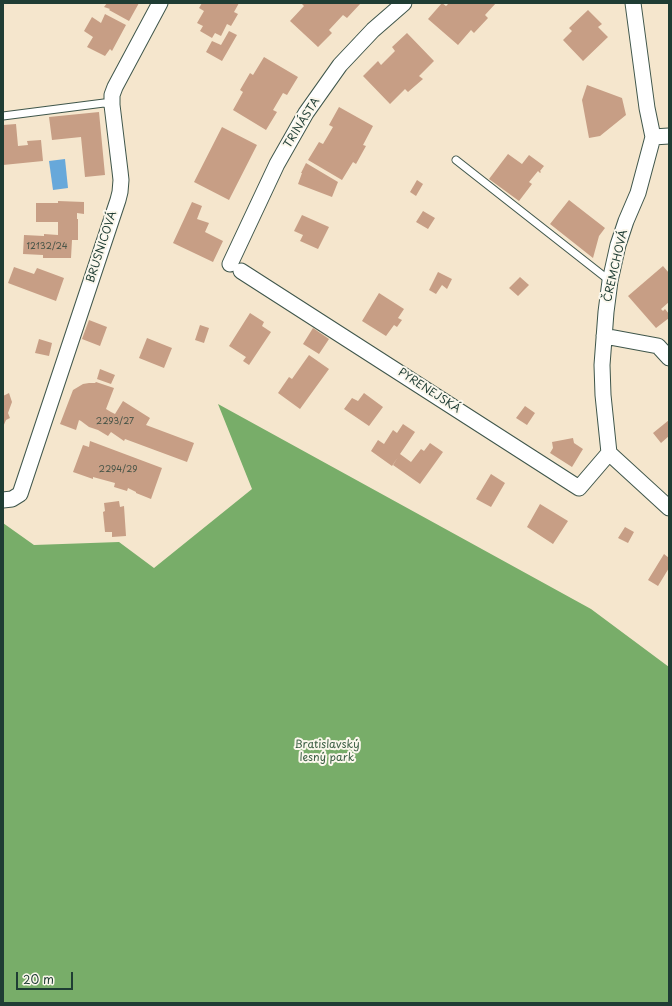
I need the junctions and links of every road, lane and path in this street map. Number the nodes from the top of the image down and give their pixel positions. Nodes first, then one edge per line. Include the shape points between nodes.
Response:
1 (160, 3) edge
2 (404, 3) edge
3 (633, 3) edge
4 (112, 105) junction
5 (3, 116) edge
6 (669, 136) edge
7 (653, 137) junction
8 (456, 160) dead end
9 (235, 267) joint
10 (610, 281) junction
11 (604, 336) junction
12 (669, 358) edge
13 (609, 453) junction
14 (3, 500) edge
15 (669, 508) edge

1 - 4 street, BRUSNICOVÁ via 115,87
2 - 9 street, TRINÁSTA via 373,30 340,65 306,113 277,164
3 - 7 street, ČREMCHOVÁ
4 - 5 lane via 104,103
4 - 14 street, BRUSNICOVÁ via 120,192 20,494 12,499
6 - 7 street
7 - 10 street, ČREMCHOVÁ via 638,193 618,245
8 - 10 lane
9 - 13 street, PYRENEJSKÁ via 579,488
10 - 11 street, ČREMCHOVÁ
11 - 12 street via 658,346
11 - 13 street, ČREMCHOVÁ via 603,395
13 - 15 street

